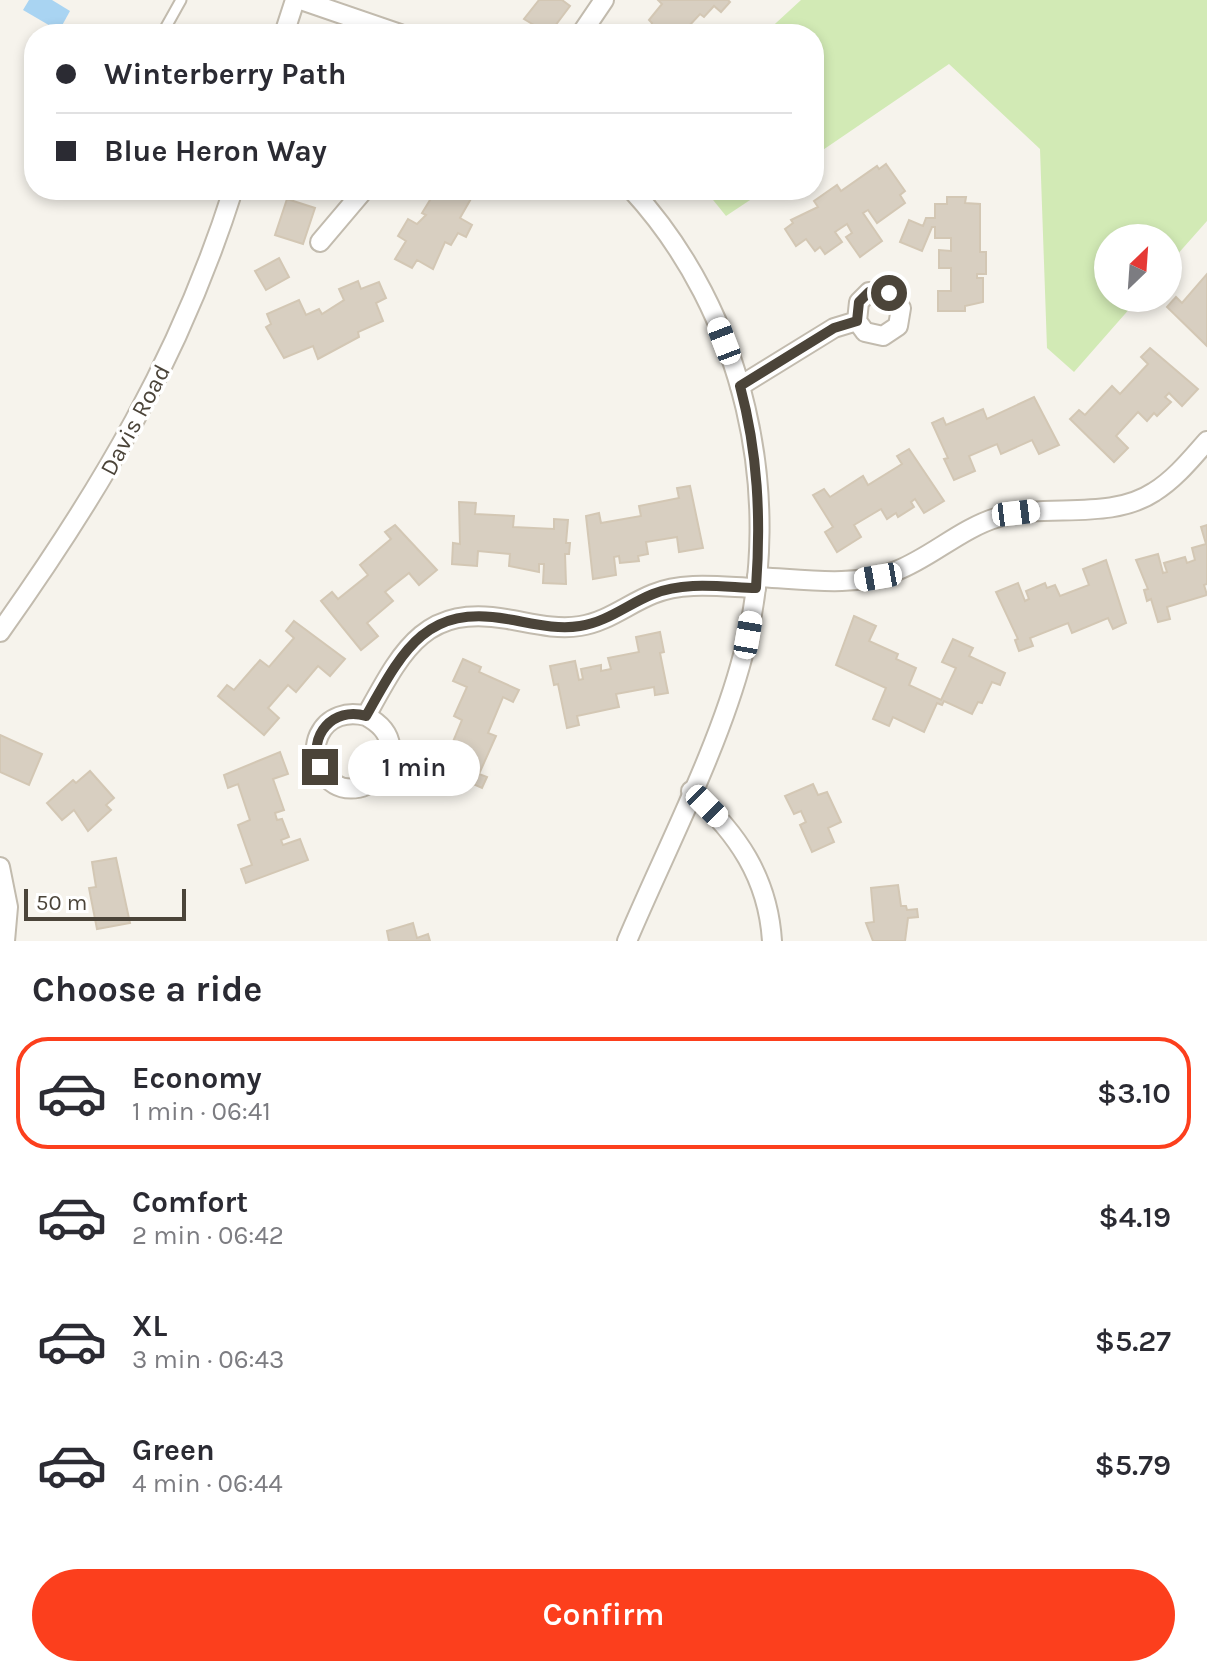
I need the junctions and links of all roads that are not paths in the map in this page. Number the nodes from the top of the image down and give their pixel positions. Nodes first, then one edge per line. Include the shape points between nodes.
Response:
1 (181, 0) edge
2 (295, 0) edge
3 (301, 0) edge
4 (604, 0) edge
5 (168, 24) edge
6 (287, 24) edge
7 (371, 24) edge
8 (588, 24) edge
9 (229, 200) edge
10 (356, 200) edge
11 (642, 200) edge
12 (320, 242) dead end
13 (857, 321) dead end
14 (740, 386) junction
15 (1207, 441) edge
16 (756, 582) junction
17 (0, 632) edge
18 (366, 716) junction
19 (691, 791) junction
20 (0, 867) edge
21 (5, 941) edge
22 (627, 941) edge
23 (772, 941) edge

1 - 5 lane
2 - 6 street
3 - 7 street
4 - 8 street
9 - 17 street, Davis Road via 180,334 132,428 86,508
10 - 12 street
11 - 14 street via 698,282
13 - 14 street via 834,328
14 - 16 street via 751,425 761,509
15 - 16 street via 1163,485 1138,500 998,517 878,577
16 - 18 street via 670,588 580,627 478,614 451,618 418,637
16 - 19 street via 734,686
18 - 18 street via 334,718 316,744 324,774 345,787 375,781 389,761 384,730
19 - 22 street
19 - 23 street via 723,821 749,858 766,899
20 - 21 street via 8,907

